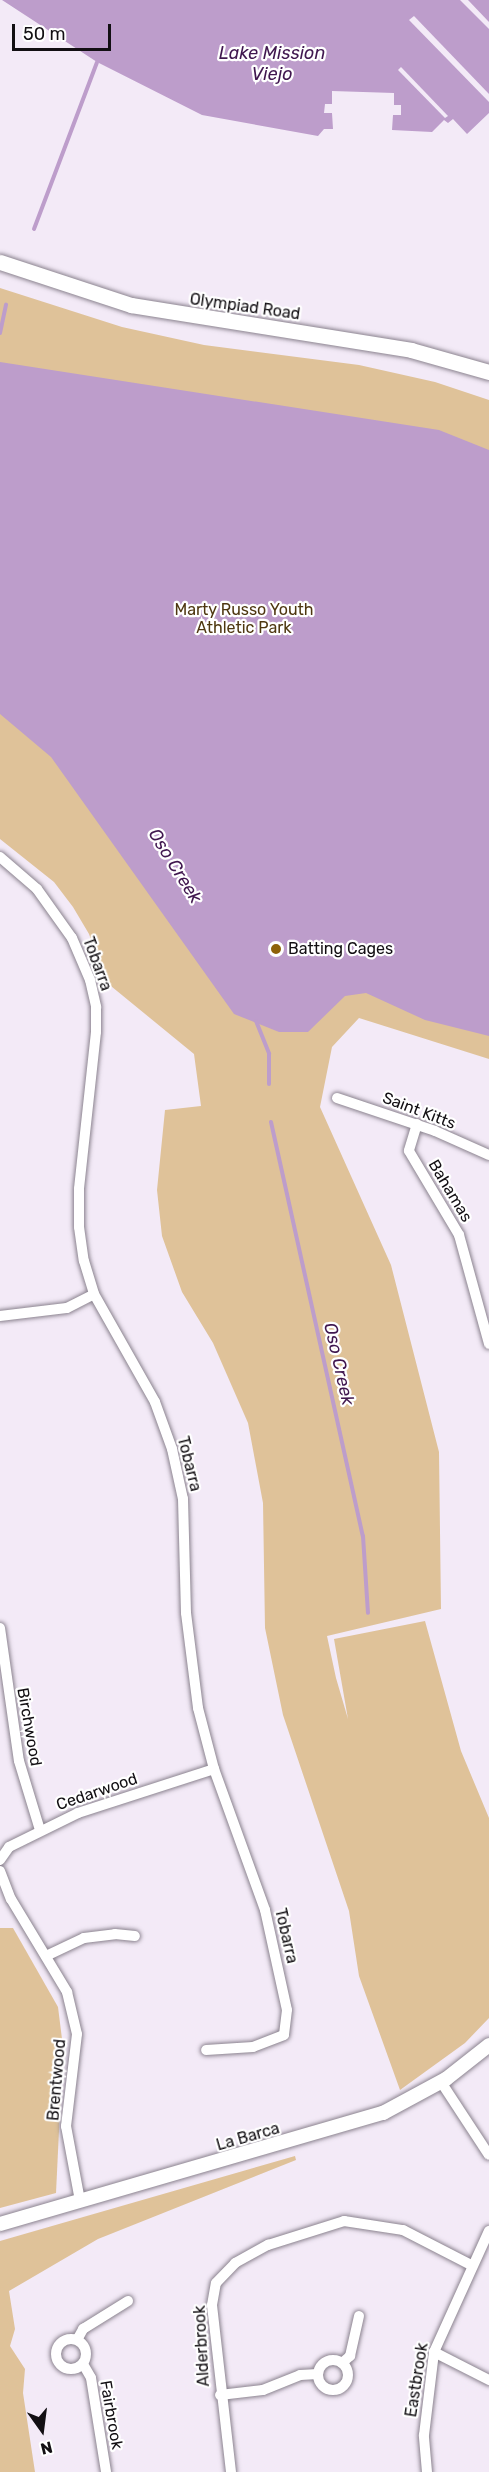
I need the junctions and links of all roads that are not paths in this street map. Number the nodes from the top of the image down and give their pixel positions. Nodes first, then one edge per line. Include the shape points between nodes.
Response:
1 (0, 262) edge
2 (489, 372) edge
3 (0, 857) edge
4 (337, 1098) dead end
5 (417, 1125) junction
6 (489, 1155) edge
7 (94, 1294) junction
8 (0, 1316) edge
9 (489, 1344) edge
10 (0, 1628) edge
11 (214, 1769) junction
12 (40, 1830) junction
13 (0, 1860) edge
14 (0, 1871) edge
15 (135, 1936) dead end
16 (46, 1956) junction
17 (489, 2045) edge
18 (206, 2050) dead end
19 (441, 2082) junction
20 (489, 2155) edge
21 (80, 2201) junction
22 (0, 2224) edge
23 (489, 2231) edge
24 (471, 2265) junction
25 (128, 2301) dead end
26 (359, 2316) dead end
27 (77, 2340) junction
28 (434, 2352) junction
29 (342, 2363) junction
30 (83, 2364) junction
31 (318, 2374) junction
32 (488, 2377) edge
33 (219, 2395) junction
34 (106, 2472) edge
35 (231, 2472) edge
36 (427, 2472) edge

1 - 2 main road, Olympiad Road via 131,305 411,350
3 - 7 street, Tobarra via 37,889 72,938 90,980 96,1007 79,1227
4 - 5 street, Saint Kitts
5 - 6 street, Saint Kitts
5 - 9 street, Bahamas via 409,1151 459,1235
7 - 8 street via 67,1308
7 - 11 street, Tobarra via 154,1402 172,1449 183,1499 186,1613 192,1665 198,1708
10 - 12 street, Birchwood via 19,1761
11 - 12 street, Cedarwood via 78,1813
11 - 18 street, Tobarra via 253,1871 287,2010 284,2035 253,2047
12 - 13 street, Cedarwood via 9,1847
14 - 16 street, Brentwood via 1,1882
15 - 16 street via 84,1938
16 - 21 street, Brentwood via 67,1992 77,2034 66,2126
17 - 19 street, La Barca
19 - 20 street
19 - 21 street, La Barca via 383,2113 347,2125
21 - 22 street, La Barca
23 - 24 street, Eastbrook
24 - 28 street, Eastbrook
24 - 33 street, Alderbrook via 403,2230 344,2221 268,2245 235,2263 216,2283 212,2305
25 - 27 street, Fairbrook via 83,2329
26 - 29 street via 350,2356
27 - 30 street, Fairbrook via 86,2351
27 - 30 street, Fairbrook via 60,2345 57,2358 70,2369
28 - 32 street
28 - 36 street, Eastbrook via 424,2435
29 - 31 street via 325,2362
29 - 31 street via 348,2376 340,2387 323,2386
30 - 34 street, Fairbrook via 91,2378
31 - 33 street via 300,2375 252,2393
33 - 35 street, Alderbrook

